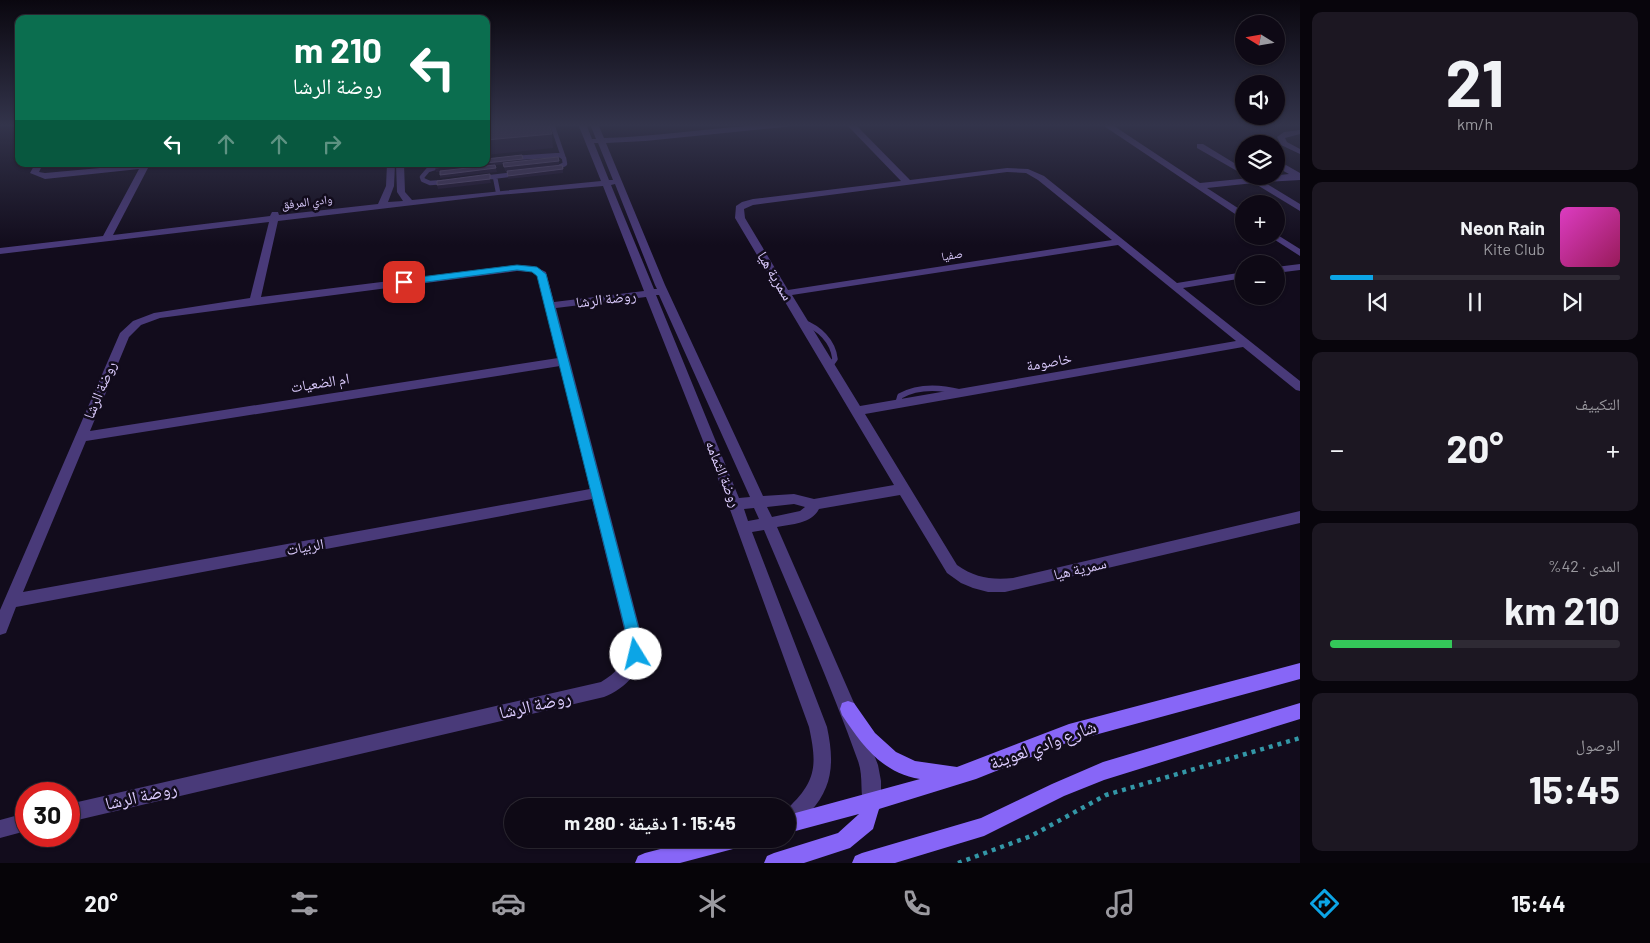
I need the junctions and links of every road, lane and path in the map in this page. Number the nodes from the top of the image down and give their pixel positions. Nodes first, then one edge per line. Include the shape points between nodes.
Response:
1 (565, 164) edge
2 (599, 164) edge
3 (610, 164) edge
4 (890, 164) edge
5 (1168, 164) edge
6 (1170, 164) edge
7 (37, 167) edge
8 (135, 167) edge
9 (144, 167) edge
10 (391, 167) edge
11 (400, 167) edge
12 (442, 167) edge
13 (1285, 169) edge
14 (546, 170) edge
15 (613, 171) junction
16 (520, 174) edge
17 (495, 176) junction
18 (1299, 176) edge
19 (1285, 177) edge
20 (604, 178) junction
21 (476, 179) edge
22 (446, 182) edge
23 (617, 182) junction
24 (908, 183) junction
25 (1247, 185) edge
26 (1261, 185) edge
27 (1207, 189) junction
28 (498, 190) junction
29 (408, 201) junction
30 (382, 204) junction
31 (1235, 206) edge
32 (1300, 208) edge
33 (1235, 209) edge
34 (275, 216) junction
35 (108, 236) junction
36 (1285, 238) edge
37 (1121, 242) junction
38 (1285, 243) edge
39 (0, 248) edge
40 (1300, 248) edge
41 (1300, 253) edge
42 (1300, 266) edge
43 (1285, 268) edge
44 (1235, 276) edge
45 (1175, 286) junction
46 (662, 288) junction
47 (649, 290) junction
48 (786, 293) junction
49 (255, 301) junction
50 (548, 303) junction
51 (1246, 343) junction
52 (565, 361) junction
53 (1300, 387) edge
54 (857, 411) junction
55 (80, 437) junction
56 (905, 490) junction
57 (598, 493) junction
58 (758, 500) junction
59 (735, 504) junction
60 (814, 504) junction
61 (1300, 517) edge
62 (768, 523) junction
63 (744, 528) junction
64 (13, 601) junction
65 (0, 628) edge
66 (1300, 671) edge
67 (848, 709) junction
68 (1300, 711) edge
69 (1300, 738) edge
70 (960, 775) junction
71 (872, 803) junction
72 (80, 809) edge
73 (796, 813) edge
74 (796, 822) edge
75 (15, 825) edge
76 (0, 829) edge
77 (700, 848) edge
78 (645, 863) edge
79 (774, 863) edge
80 (862, 863) edge
81 (958, 863) edge

1 - 14 lane
2 - 20 street, روضة الثمامه
3 - 15 street, روضة الثمامه
4 - 24 street
5 - 27 street
6 - 27 street
7 - 8 street via 34,173 45,176
9 - 35 street
10 - 30 street via 391,188
11 - 29 street via 400,188
12 - 22 lane via 428,170 422,177 430,183
13 - 18 street
15 - 20 street, وادي المرفق
15 - 23 street, روضة الثمامه
16 - 17 lane
17 - 21 lane
17 - 28 lane
18 - 19 street
20 - 23 street, وادي المرفق
20 - 28 street, وادي المرفق
20 - 47 street, روضة الثمامه
23 - 46 street, روضة الثمامه
24 - 37 street, سمرية هيا via 1007,170 1028,171
24 - 48 street, سمرية هيا via 742,206 740,218
25 - 27 street via 1244,188
26 - 32 street
27 - 31 street
27 - 33 street
28 - 29 street, وادي المرفق
29 - 30 street, وادي المرفق
30 - 34 street, وادي المرفق
34 - 35 street, وادي المرفق
34 - 49 street
35 - 39 street, وادي المرفق
36 - 40 street
37 - 45 street, سمرية هيا
37 - 48 street, صفيا
38 - 41 street
42 - 43 street
44 - 45 street
45 - 51 street, سمرية هيا
46 - 47 street, روضة الرشا
46 - 58 street, روضة الثمامه
47 - 50 street, روضة الرشا
47 - 59 street, روضة الثمامه
48 - 54 street, سمرية هيا
49 - 50 street, روضة الرشا via 524,268 542,274
49 - 55 street, روضة الرشا via 158,316 130,328 124,335
50 - 52 street, روضة الرشا
51 - 53 street, سمرية هيا
51 - 54 street, خاصومة
52 - 55 street, ام الضعيات
52 - 57 street, روضة الرشا
54 - 56 street, سمرية هيا
55 - 64 street, روضة الرشا
56 - 60 street
56 - 61 street, سمرية هيا via 952,568 973,582 999,586
57 - 64 street, الربيات
57 - 72 street, روضة الرشا via 636,645 632,664 618,682 595,692
58 - 59 street
58 - 60 street via 794,499
58 - 62 street, روضة الثمامه
59 - 63 street, روضة الثمامه
60 - 62 street via 803,516
62 - 63 street
62 - 67 street, روضة الثمامه
63 - 73 street, روضة الثمامه via 818,727 824,753 817,790
64 - 65 street, روضة الرشا
66 - 70 main road, شارع وادي لعوينة via 1069,733
67 - 70 main road via 871,742 888,759 918,770
67 - 71 street, روضة الثمامه via 869,765
68 - 80 main road via 1104,771 984,827
69 - 81 path via 1106,795 995,852
70 - 71 main road, شارع وادي لعوينة
71 - 74 main road, شارع وادي لعوينة
71 - 79 main road via 866,822 843,841
75 - 76 street
77 - 78 main road

